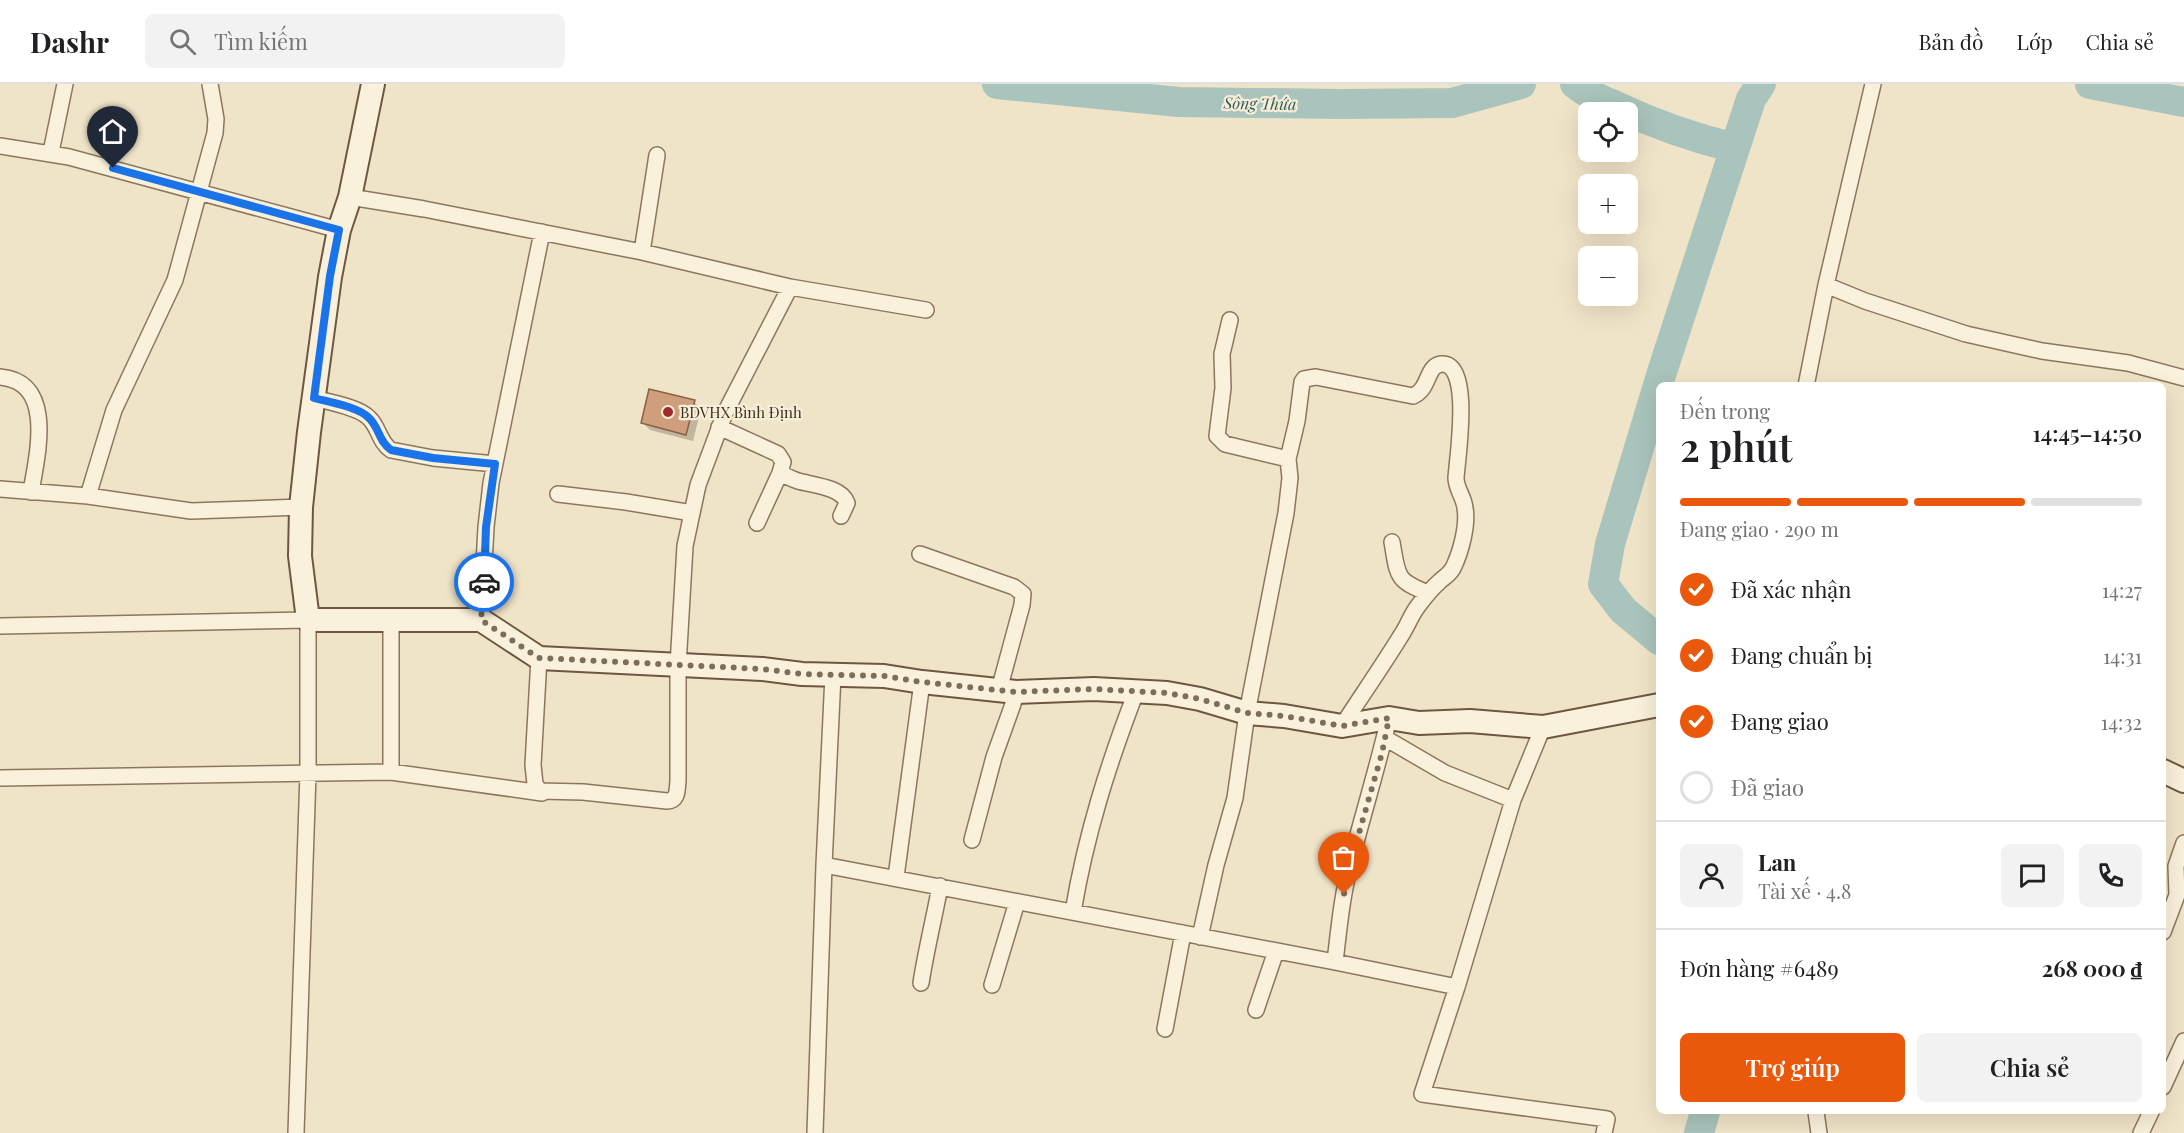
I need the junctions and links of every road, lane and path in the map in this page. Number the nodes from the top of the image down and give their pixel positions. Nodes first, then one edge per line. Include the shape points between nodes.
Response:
1 (65, 84) edge
2 (210, 84) edge
3 (373, 84) edge
4 (1873, 84) edge
5 (0, 146) edge
6 (51, 152) junction
7 (657, 155) dead end
8 (200, 192) junction
9 (350, 197) junction
10 (339, 230) junction
11 (542, 232) junction
12 (642, 252) junction
13 (1826, 285) junction
14 (790, 287) junction
15 (926, 310) dead end
16 (1230, 320) dead end
17 (0, 377) edge
18 (2184, 378) edge
19 (1807, 382) edge
20 (314, 398) junction
21 (719, 427) junction
22 (1288, 459) junction
23 (495, 464) junction
24 (780, 473) junction
25 (0, 489) edge
26 (31, 492) junction
27 (558, 494) dead end
28 (88, 496) junction
29 (301, 507) junction
30 (692, 513) junction
31 (841, 516) dead end
32 (757, 523) dead end
33 (1392, 542) dead end
34 (920, 554) dead end
35 (1428, 593) junction
36 (308, 620) junction
37 (390, 620) junction
38 (481, 620) junction
39 (0, 626) edge
40 (539, 658) junction
41 (678, 666) junction
42 (833, 675) junction
43 (922, 682) junction
44 (1007, 691) junction
45 (1136, 692) junction
46 (1656, 706) edge
47 (1247, 713) junction
48 (1342, 726) junction
49 (1543, 727) junction
50 (1387, 728) junction
51 (391, 772) junction
52 (309, 773) junction
53 (2166, 773) edge
54 (0, 778) edge
55 (2184, 782) edge
56 (542, 793) junction
57 (1513, 800) junction
58 (972, 840) dead end
59 (2184, 843) edge
60 (824, 865) junction
61 (896, 877) junction
62 (940, 886) junction
63 (1017, 902) junction
64 (1073, 912) junction
65 (2166, 924) edge
66 (1183, 933) junction
67 (1200, 937) junction
68 (1276, 951) junction
69 (1335, 962) junction
70 (921, 983) dead end
71 (992, 985) dead end
72 (1456, 987) junction
73 (1256, 1010) dead end
74 (1165, 1029) dead end
75 (2184, 1041) edge
76 (2166, 1080) edge
77 (1816, 1114) edge
78 (2150, 1114) edge
79 (296, 1133) edge
80 (815, 1133) edge
81 (1604, 1133) edge
82 (1819, 1133) edge
83 (2141, 1133) edge

1 - 6 street
2 - 8 street via 215,133
3 - 9 street
4 - 13 street
5 - 6 street
6 - 8 street
7 - 12 street
8 - 10 street
8 - 28 street via 175,280 114,410
9 - 10 street
9 - 11 street
10 - 20 street
11 - 12 street
11 - 23 street
12 - 14 street
13 - 18 street via 1965,334 2128,363
13 - 19 street
14 - 15 street
14 - 21 street
16 - 22 street via 1222,354 1223,388 1217,436 1225,444
17 - 26 street via 25,386 34,399 40,433
20 - 23 street via 362,412 391,450
20 - 29 street
21 - 24 street via 778,454 783,462
21 - 30 street
22 - 35 street via 1304,379 1316,377 1413,396 1422,392 1437,365 1449,365 1462,397 1456,482 1465,515 1453,569
22 - 47 street via 1286,513
23 - 38 street via 486,527
24 - 31 street via 844,496 847,502
24 - 32 street
25 - 26 street
26 - 28 street
27 - 30 street
28 - 29 street via 192,511
29 - 36 street via 300,556
30 - 41 street via 685,546
33 - 35 street via 1400,578
34 - 44 street via 1014,587 1023,594
35 - 48 street
36 - 37 street
36 - 39 street
36 - 52 street
37 - 38 street
37 - 51 street
38 - 40 street
40 - 41 street
40 - 56 street via 533,765 535,784
41 - 42 street
41 - 56 street via 678,781 674,800 583,792
42 - 43 street via 884,676
42 - 60 street
43 - 44 street
43 - 61 street
44 - 45 street
44 - 58 street via 1013,704 994,756
45 - 47 street via 1180,695
45 - 64 street via 1105,776 1083,855
46 - 49 street
47 - 48 street
47 - 67 street via 1235,798
48 - 50 street
49 - 50 street via 1470,721
49 - 57 street
50 - 57 street via 1445,773
50 - 69 street via 1351,861
51 - 52 street
51 - 56 street
52 - 54 street
52 - 79 street
53 - 55 street
57 - 72 street
59 - 65 street via 2176,866 2177,896
60 - 61 street
60 - 80 street
61 - 62 street
62 - 63 street
62 - 70 street
63 - 64 street
63 - 71 street
64 - 66 street
66 - 67 street
66 - 74 street
67 - 68 street
68 - 69 street
68 - 73 street
69 - 72 street
72 - 81 street via 1422,1094 1607,1119
75 - 76 street
77 - 82 street
78 - 83 street

